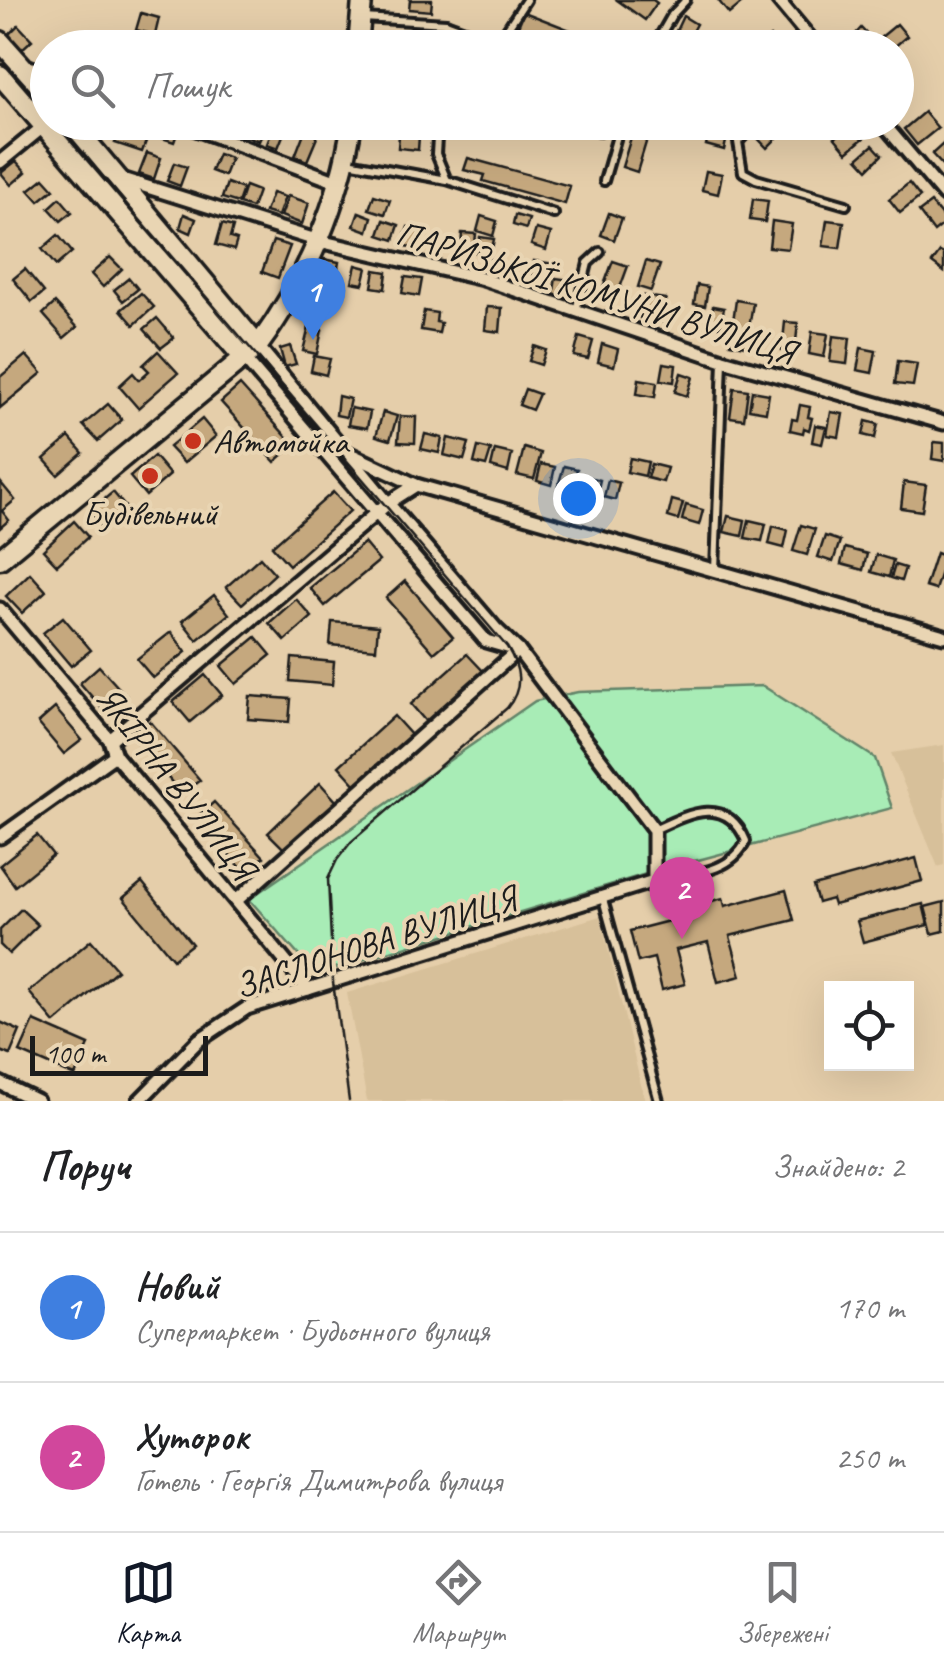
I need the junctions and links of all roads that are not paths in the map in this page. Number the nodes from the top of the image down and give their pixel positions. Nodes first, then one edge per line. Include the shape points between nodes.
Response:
1 (526, 0) edge
2 (686, 0) edge
3 (778, 0) edge
4 (362, 9) edge
5 (446, 22) junction
6 (445, 30) edge
7 (465, 30) edge
8 (507, 30) edge
9 (664, 30) edge
10 (803, 30) edge
11 (0, 41) edge
12 (20, 64) junction
13 (30, 68) edge
14 (0, 74) edge
15 (30, 75) edge
16 (30, 109) edge
17 (30, 137) edge
18 (57, 140) edge
19 (86, 140) edge
20 (227, 140) edge
21 (348, 140) edge
22 (437, 140) edge
23 (616, 140) edge
24 (740, 140) edge
25 (897, 140) edge
26 (0, 162) edge
27 (344, 162) junction
28 (118, 178) junction
29 (447, 180) junction
30 (604, 181) dead end
31 (340, 182) junction
32 (944, 195) edge
33 (846, 205) dead end
34 (554, 214) dead end
35 (318, 241) junction
36 (600, 252) dead end
37 (576, 312) junction
38 (250, 352) junction
39 (722, 360) junction
40 (944, 423) edge
41 (344, 452) junction
42 (416, 485) junction
43 (388, 503) junction
44 (376, 513) junction
45 (0, 558) edge
46 (714, 570) junction
47 (0, 609) edge
48 (944, 636) edge
49 (518, 650) junction
50 (110, 740) junction
51 (114, 755) junction
52 (654, 830) junction
53 (0, 837) edge
54 (654, 881) junction
55 (603, 897) junction
56 (236, 902) junction
57 (308, 989) junction
58 (0, 1083) edge
59 (37, 1101) edge
60 (139, 1101) edge
61 (659, 1101) edge

1 - 8 lane
2 - 9 lane
3 - 10 street
4 - 5 lane
5 - 6 lane
5 - 7 lane
11 - 12 street
12 - 13 street
12 - 15 street
14 - 16 street
17 - 26 street
18 - 38 street
19 - 28 street
20 - 31 street
21 - 27 street
22 - 29 lane
23 - 30 lane
24 - 33 lane via 743,172 756,180
25 - 32 street
27 - 29 lane
27 - 31 street
28 - 35 street, ПАРИЗЬКОЇ КОМУНИ ВУЛИЦЯ
28 - 38 street
29 - 34 lane
31 - 35 street
35 - 37 street, ПАРИЗЬКОЇ КОМУНИ ВУЛИЦЯ via 483,279
35 - 38 street via 280,316
36 - 37 lane via 588,263
37 - 39 street, ПАРИЗЬКОЇ КОМУНИ ВУЛИЦЯ
38 - 41 street
38 - 44 street
38 - 45 street
39 - 40 street, ПАРИЗЬКОЇ КОМУНИ ВУЛИЦЯ
39 - 46 lane
41 - 42 street
41 - 43 street
42 - 43 street
42 - 46 street
43 - 44 street
43 - 49 street
44 - 49 street via 486,642
44 - 50 street
46 - 48 street
47 - 50 street, ЯКІРНА ВУЛИЦЯ
49 - 52 street
49 - 56 street
50 - 51 street, ЯКІРНА ВУЛИЦЯ
51 - 53 street
51 - 56 street, ЯКІРНА ВУЛИЦЯ
52 - 54 street
52 - 54 lane via 696,810 722,814 746,841 725,866
54 - 55 street, ЗАСЛОНОВА ВУЛИЦЯ
55 - 57 street, ЗАСЛОНОВА ВУЛИЦЯ
55 - 61 lane
56 - 57 street, ЯКІРНА ВУЛИЦЯ
57 - 60 street, ЗАСЛОНОВА ВУЛИЦЯ via 247,1008 199,1040
58 - 59 street

